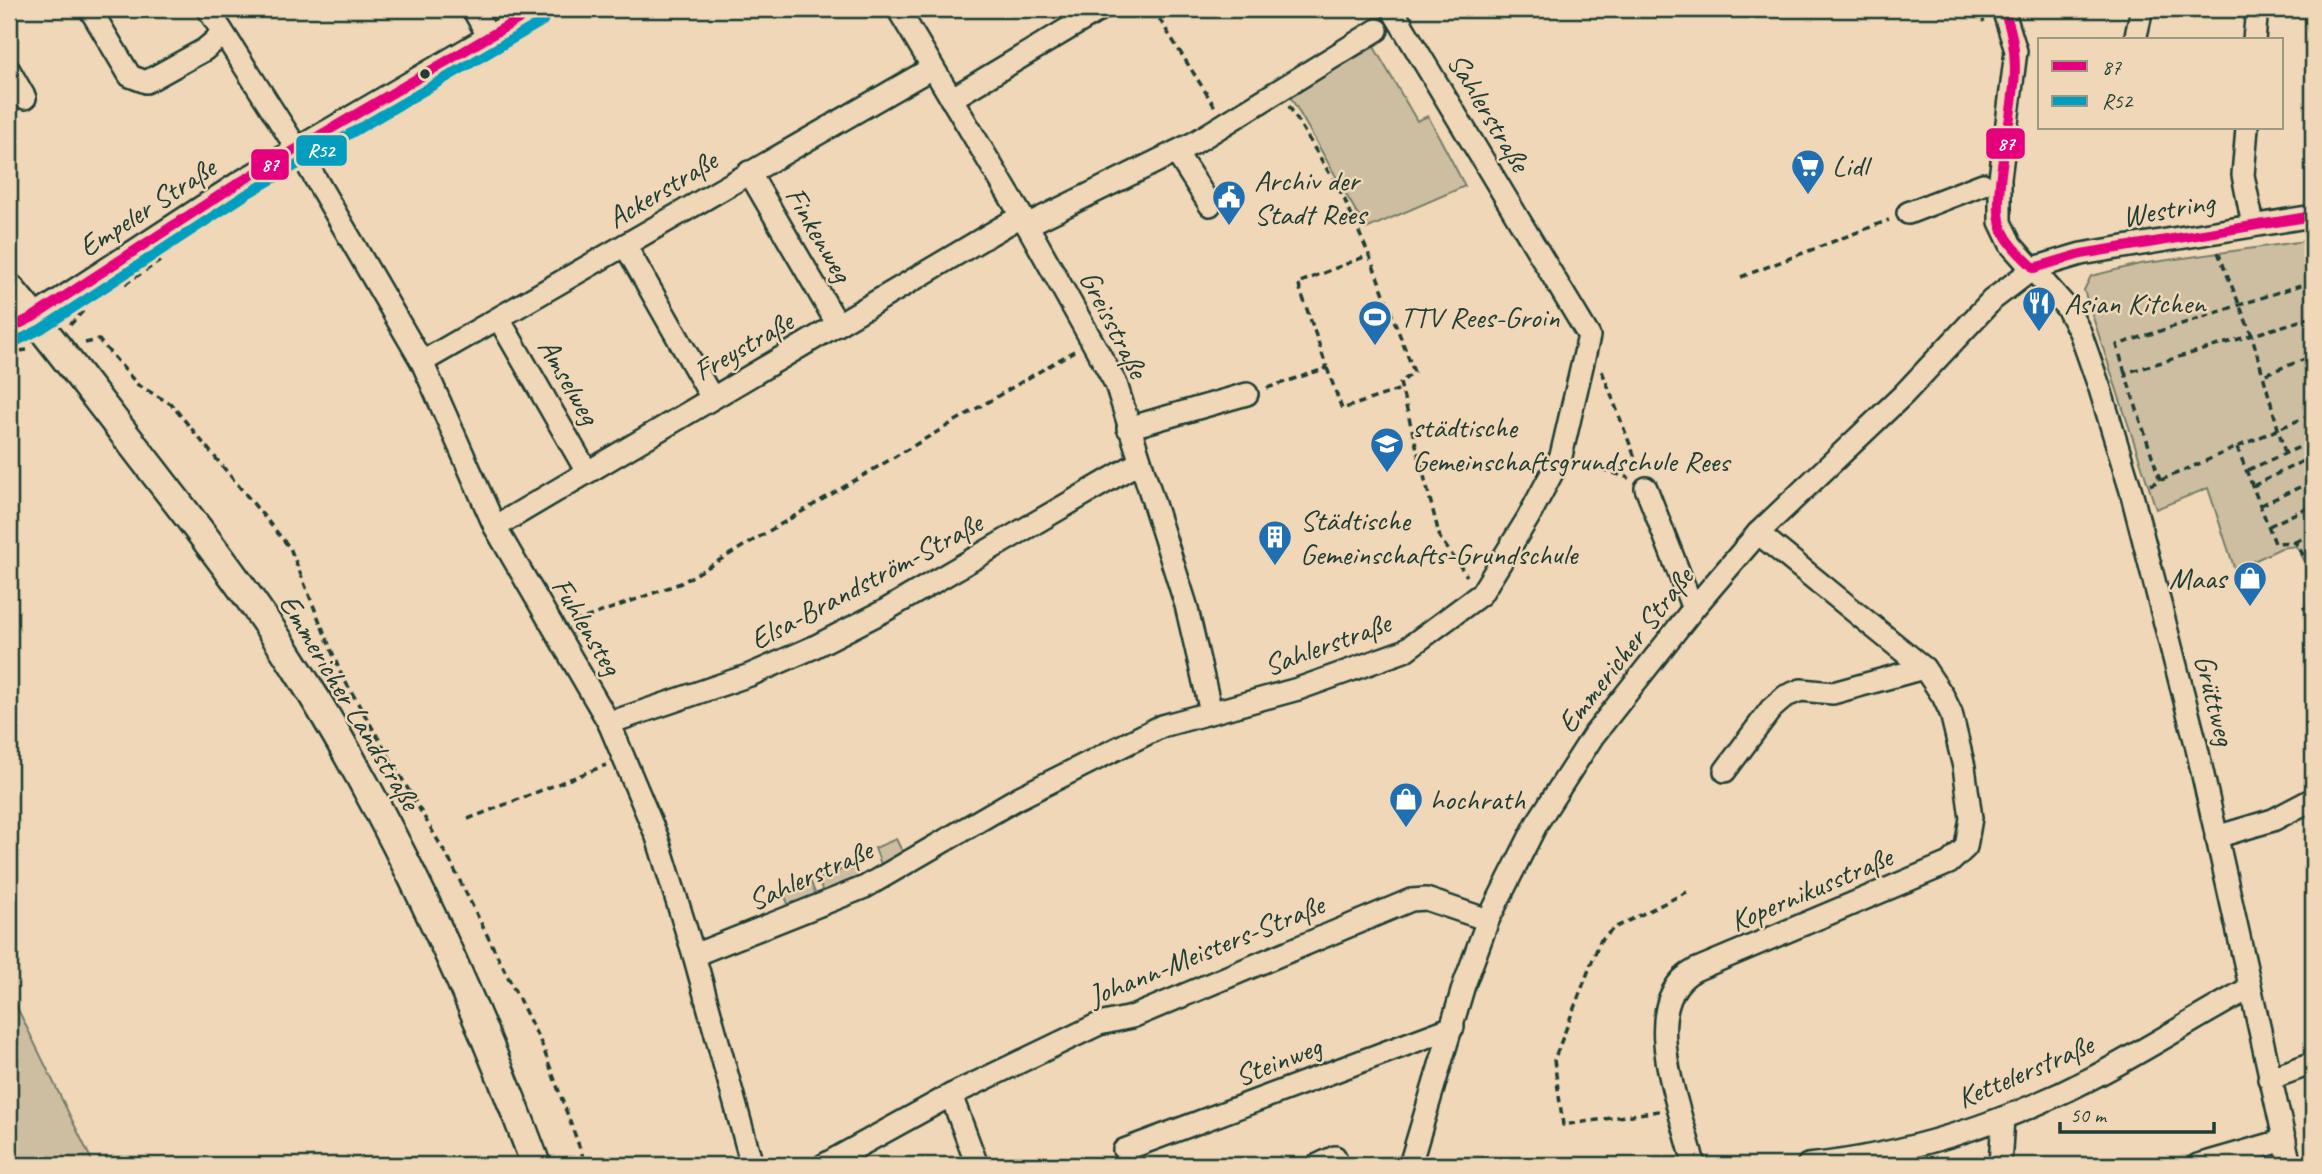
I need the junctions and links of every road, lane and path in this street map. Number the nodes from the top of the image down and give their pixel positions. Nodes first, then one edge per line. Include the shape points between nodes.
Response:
1 (90, 9) edge
2 (208, 9) edge
3 (473, 9) edge
4 (536, 9) edge
5 (898, 9) edge
6 (1101, 9) edge
7 (1153, 9) edge
8 (2003, 9) edge
9 (2142, 9) edge
10 (2257, 9) edge
11 (1387, 20) edge
12 (223, 34) junction
13 (488, 36) junction
14 (2135, 38) edge
15 (2254, 38) edge
16 (932, 68) junction
17 (9, 69) edge
18 (1279, 90) junction
19 (25, 97) dead end
20 (951, 99) junction
21 (1225, 124) junction
22 (2247, 130) edge
23 (297, 149) junction
24 (1176, 152) junction
25 (749, 172) junction
26 (1983, 184) dead end
27 (1210, 205) dead end
28 (1908, 213) joint
29 (2313, 216) edge
30 (1024, 221) junction
31 (2253, 225) junction
32 (625, 245) junction
33 (2217, 250) dead end
34 (1369, 255) junction
35 (2034, 268) junction
36 (1741, 277) dead end
37 (2313, 281) edge
38 (9, 288) edge
39 (2239, 303) junction
40 (2313, 317) edge
41 (499, 319) junction
42 (21, 323) edge
43 (838, 325) junction
44 (1589, 336) junction
45 (2252, 336) junction
46 (1091, 341) junction
47 (59, 349) junction
48 (2313, 356) edge
49 (422, 362) junction
50 (1327, 368) junction
51 (2124, 373) junction
52 (2263, 375) junction
53 (1401, 388) junction
54 (1247, 394) joint
55 (712, 398) junction
56 (2313, 414) edge
57 (1128, 428) junction
58 (2276, 430) junction
59 (2313, 441) edge
60 (2237, 447) junction
61 (2285, 453) junction
62 (1561, 456) junction
63 (2313, 456) edge
64 (1138, 463) junction
65 (2247, 470) junction
66 (587, 472) junction
67 (1639, 479) junction
68 (2160, 480) junction
69 (2313, 481) edge
70 (2253, 485) junction
71 (2131, 491) junction
72 (2260, 506) junction
73 (2313, 506) edge
74 (2269, 526) junction
75 (495, 527) junction
76 (1758, 533) junction
77 (2313, 533) edge
78 (2295, 542) junction
79 (2312, 567) edge
80 (1481, 594) junction
81 (2313, 603) edge
82 (1693, 609) junction
83 (2303, 609) dead end
84 (556, 629) junction
85 (1924, 668) junction
86 (1211, 712) junction
87 (609, 723) junction
88 (624, 758) junction
89 (1725, 771) dead end
90 (2313, 799) edge
91 (468, 819) dead end
92 (2216, 837) junction
93 (1687, 892) dead end
94 (1488, 920) junction
95 (694, 955) junction
96 (2250, 988) junction
97 (1453, 1027) junction
98 (2313, 1063) edge
99 (2269, 1079) junction
100 (951, 1095) junction
101 (1679, 1109) junction
102 (2003, 1118) junction
103 (2284, 1140) junction
104 (1124, 1150) dead end
105 (1418, 1163) edge
106 (536, 1165) edge
107 (586, 1165) edge
108 (752, 1165) edge
109 (824, 1165) edge
110 (977, 1165) edge
111 (1693, 1165) edge
112 (1808, 1165) edge
113 (2000, 1165) edge
114 (2198, 1165) edge
115 (2290, 1165) edge

1 - 12 street via 130,76 146,82 204,50
2 - 12 street, Fuhlensteg
3 - 13 street
4 - 13 street, Empeler Straße
5 - 16 street, Greisstraße
6 - 20 street
7 - 21 path
8 - 35 street, Grüttweg via 2016,51 2000,178 2000,222 2011,245
9 - 14 street
10 - 15 street
11 - 18 street, Freystraße
11 - 44 street, Sahlerstraße
12 - 23 street, Fuhlensteg
13 - 23 street, Empeler Straße
16 - 20 street, Greisstraße
16 - 25 street, Ackerstraße
17 - 19 street
18 - 21 street, Freystraße
18 - 34 path via 1343,196
20 - 30 street, Greisstraße
21 - 24 street, Freystraße
22 - 31 street via 2243,175
23 - 42 street, Empeler Straße
23 - 49 street, Fuhlensteg
24 - 27 street
24 - 30 street, Freystraße
25 - 32 street, Ackerstraße
25 - 43 street, Finkenweg
26 - 28 street
28 - 36 path
29 - 31 street, Westring
30 - 43 street, Freystraße
30 - 46 street, Greisstraße
31 - 35 street, Westring via 2081,254
32 - 41 street, Ackerstraße
32 - 55 street
33 - 39 path
34 - 50 path via 1298,283
34 - 53 path via 1414,372 1399,383
35 - 71 street, Grüttweg via 2080,332
35 - 76 street, Emmericher Straße via 1992,300 1903,395
37 - 39 path
38 - 42 main road, Emmericher Landstraße
39 - 45 path
39 - 51 path via 2117,345
40 - 45 path
41 - 49 street, Ackerstraße
41 - 66 street, Amselweg
42 - 47 main road, Emmericher Landstraße
43 - 55 street, Freystraße
44 - 62 street, Sahlerstraße
44 - 67 path
45 - 51 path
45 - 52 path
46 - 57 street, Greisstraße via 1116,384
46 - 84 path via 681,583
47 - 106 main road, Emmericher Landstraße via 245,594 347,751 441,938 496,1059
47 - 107 path via 99,340 138,385 172,404 290,548 341,674 451,863 542,1045
48 - 52 path
49 - 75 street, Fuhlensteg
50 - 53 path via 1342,409
50 - 54 path
51 - 68 path
52 - 58 path
53 - 80 path via 1440,538
54 - 57 street
55 - 66 street, Freystraße
56 - 58 path
57 - 64 street, Greisstraße
58 - 60 path
58 - 61 path
59 - 61 path
60 - 65 path
60 - 68 path
61 - 65 path
62 - 67 path
62 - 80 street, Sahlerstraße
63 - 70 path
64 - 86 street, Greisstraße via 1185,605
64 - 87 street, Elsa-Brandström-Straße via 812,648 750,675
65 - 70 path
66 - 75 street, Freystraße
67 - 82 street
68 - 71 path
69 - 72 path
70 - 72 path
71 - 92 street, Grüttweg
72 - 74 path
73 - 74 path
74 - 78 path via 2275,543
75 - 84 street, Fuhlensteg
76 - 82 street, Emmericher Straße
76 - 85 street, Kopernikusstraße
77 - 78 path
78 - 79 path
80 - 86 street, Sahlerstraße via 1404,651 1298,689
81 - 83 path
82 - 94 street, Emmericher Straße via 1593,736 1536,823
84 - 87 street, Fuhlensteg
85 - 89 street via 1833,693 1801,690 1786,696
85 - 101 street, Kopernikusstraße via 1951,713 1958,742 1971,818 1966,847 1949,863 1679,980 1667,1001 1664,1036
86 - 95 street, Sahlerstraße via 1162,726 1018,798 865,887
87 - 88 street, Fuhlensteg
88 - 91 path
88 - 95 street, Fuhlensteg via 657,837
90 - 92 street via 2273,820
92 - 96 street, Grüttweg
93 - 101 path via 1614,928 1600,941 1554,1060 1563,1125
94 - 97 street, Emmericher Straße
94 - 100 street, Johann-Meisters-Straße via 1426,899 1411,900 1132,1017 1099,1024
95 - 108 street, Fuhlensteg
96 - 99 street, Grüttweg
96 - 102 street, Kettelerstraße via 2091,1078
97 - 104 street, Steinweg
97 - 105 street, Emmericher Straße
98 - 99 street
99 - 103 street, Grüttweg
100 - 109 street, Johann-Meisters-Straße
100 - 110 street
101 - 111 street, Kopernikusstraße
102 - 112 street, Kettelerstraße via 1907,1147
102 - 113 street
103 - 114 street
103 - 115 street, Grüttweg

